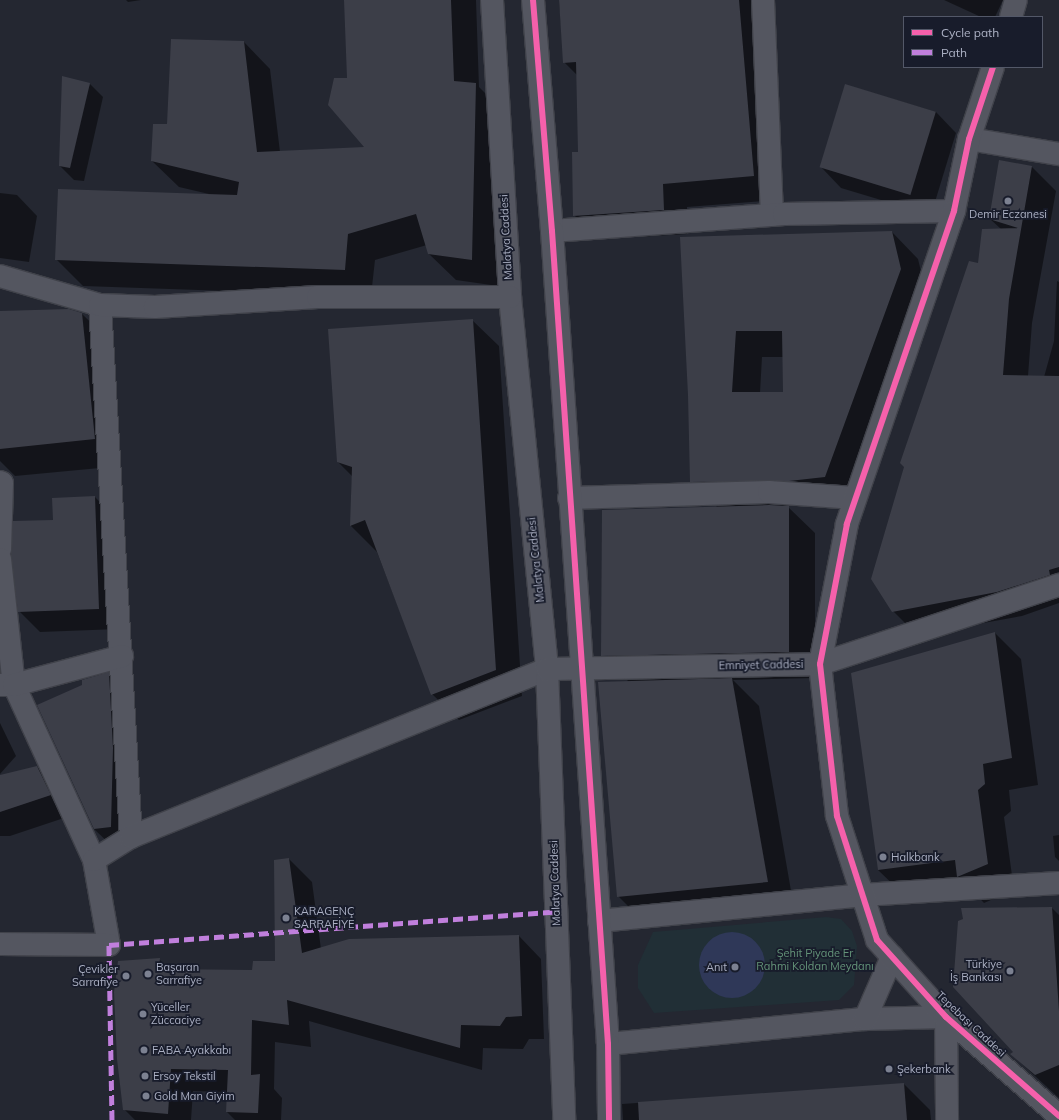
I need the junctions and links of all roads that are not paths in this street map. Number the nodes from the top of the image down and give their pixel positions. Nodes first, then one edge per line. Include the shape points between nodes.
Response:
1 (492, 0) edge
2 (533, 0) edge
3 (763, 0) edge
4 (1016, 0) edge
5 (1011, 16) edge
6 (994, 68) edge
7 (969, 139) junction
8 (1059, 154) edge
9 (954, 211) junction
10 (772, 215) junction
11 (552, 230) junction
12 (0, 276) edge
13 (510, 297) junction
14 (100, 305) junction
15 (0, 482) edge
16 (569, 498) junction
17 (855, 498) junction
18 (0, 549) edge
19 (0, 560) edge
20 (1059, 585) edge
21 (122, 656) junction
22 (820, 664) junction
23 (581, 668) junction
24 (546, 669) junction
25 (7, 685) edge
26 (131, 836) junction
27 (94, 860) junction
28 (1059, 883) edge
29 (862, 895) junction
30 (599, 921) junction
31 (0, 944) edge
32 (892, 957) junction
33 (946, 1017) junction
34 (865, 1019) junction
35 (608, 1044) junction
36 (1059, 1116) edge
37 (564, 1120) edge
38 (609, 1120) edge
39 (947, 1120) edge

1 - 13 street, Malatya Caddesi
2 - 11 street
3 - 10 street
4 - 5 street
6 - 7 street
7 - 8 street
7 - 9 street
9 - 10 street
9 - 17 street
10 - 11 street
11 - 16 street
12 - 14 street
13 - 14 street via 318,297 155,307
13 - 24 street, Malatya Caddesi
14 - 21 street
15 - 18 street
16 - 17 street via 769,492
16 - 23 street
17 - 22 street via 847,524
19 - 25 street
20 - 22 street, Emniyet Caddesi
21 - 25 street
21 - 26 street
22 - 23 street, Emniyet Caddesi
22 - 29 street via 838,816
23 - 24 street, Emniyet Caddesi
23 - 30 street
24 - 26 street
24 - 37 street, Malatya Caddesi
25 - 27 street
26 - 27 street
27 - 31 street via 110,945
28 - 29 street
29 - 30 street
29 - 32 street, Tepebaşı Caddesi via 877,940
30 - 35 street
32 - 33 street, Tepebaşı Caddesi
32 - 34 street
33 - 34 street
33 - 36 street, Tepebaşı Caddesi
33 - 39 street
34 - 35 street
35 - 38 street

